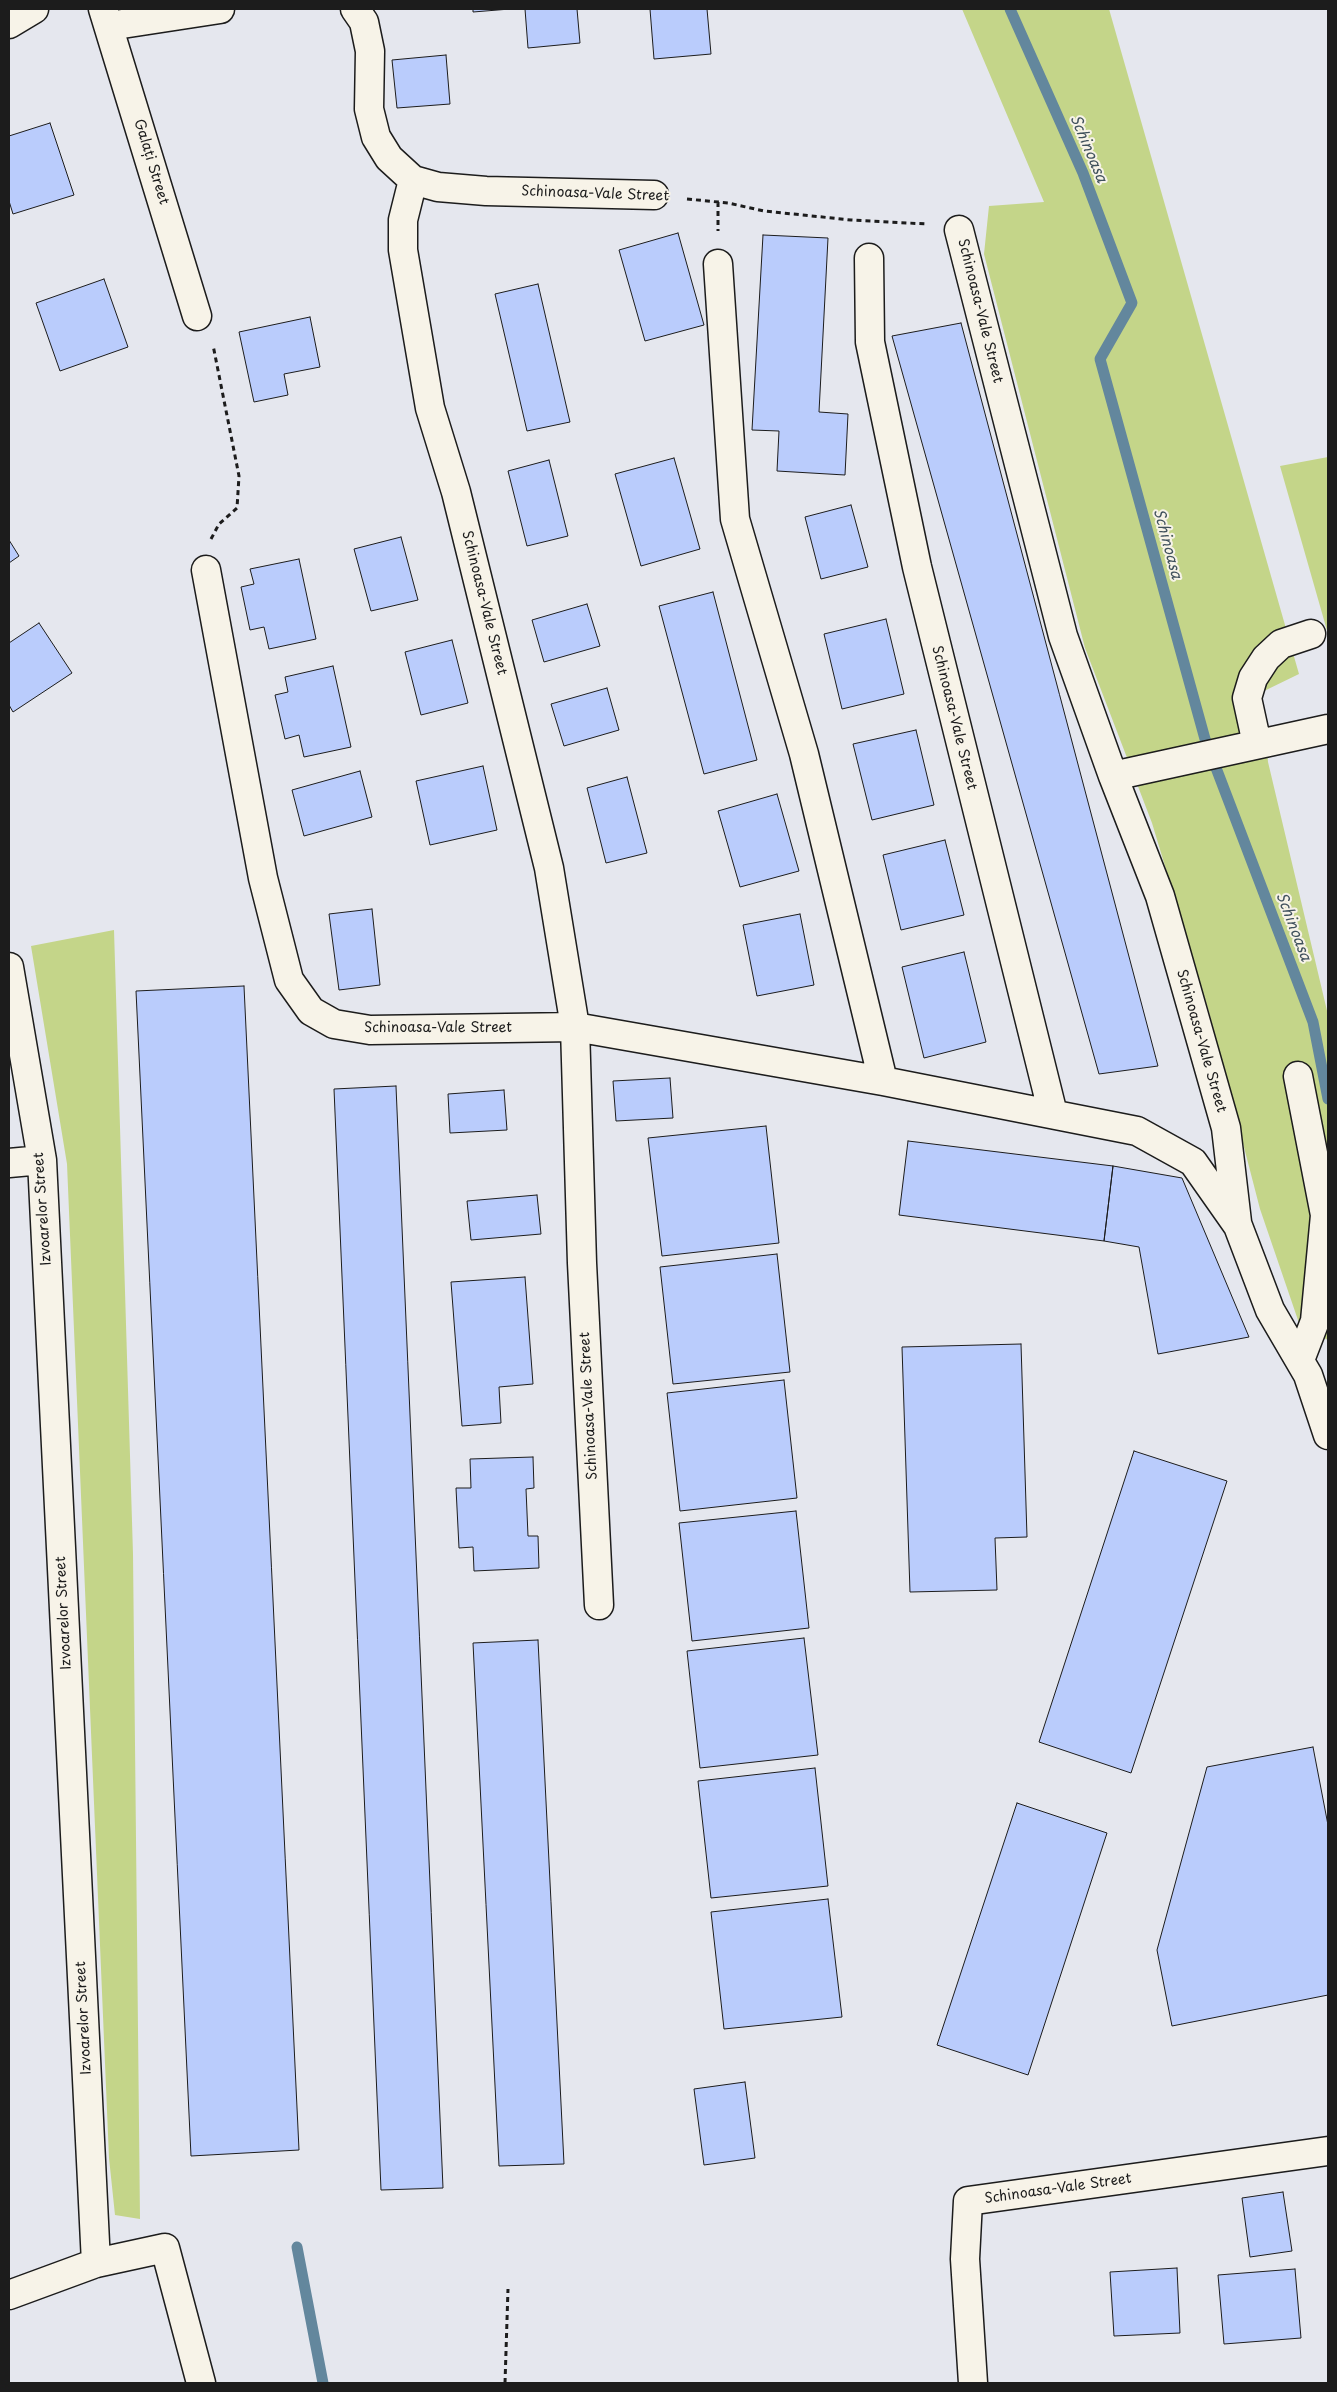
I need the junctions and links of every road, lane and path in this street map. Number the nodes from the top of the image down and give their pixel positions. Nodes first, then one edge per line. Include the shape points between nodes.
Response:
1 (34, 9) edge
2 (220, 9) edge
3 (355, 9) edge
4 (106, 17) edge
5 (9, 24) edge
6 (413, 180) junction
7 (654, 195) joint
8 (959, 230) joint
9 (869, 258) dead end
10 (718, 264) dead end
11 (197, 316) joint
12 (206, 570) joint
13 (1311, 634) dead end
14 (1328, 729) edge
15 (1246, 746) junction
16 (1113, 776) junction
17 (9, 966) edge
18 (575, 1027) junction
19 (1298, 1076) dead end
20 (883, 1081) junction
21 (1054, 1114) junction
22 (42, 1160) junction
23 (9, 1163) edge
24 (1238, 1226) junction
25 (1312, 1368) edge
26 (1328, 1435) edge
27 (599, 1605) dead end
28 (1328, 2151) edge
29 (96, 2263) junction
30 (508, 2289) dead end
31 (9, 2295) edge
32 (201, 2383) edge
33 (505, 2383) edge
34 (973, 2383) edge

1 - 5 street
2 - 4 street
3 - 6 street, Schinoasa-Vale Street via 364,22 370,51 368,109 376,137 389,158
4 - 11 street, Galați Street
6 - 7 street, Schinoasa-Vale Street via 438,187 486,191
6 - 18 street, Schinoasa-Vale Street via 403,220 403,250 430,408 456,492 549,868
7 - 8 path, Schinoasa-Vale Street via 812,216 940,225
8 - 16 street, Schinoasa-Vale Street via 1063,636
9 - 21 street, Schinoasa-Vale Street via 870,342 917,567
10 - 20 street via 735,519 804,754
11 - 12 path via 211,338 239,476 237,508 219,524 209,543
12 - 18 street, Schinoasa-Vale Street via 264,878 289,980 311,1011 334,1024 370,1030
13 - 15 street via 1281,644 1266,658 1253,678 1247,698
14 - 15 street
15 - 16 street
16 - 24 street, Schinoasa-Vale Street via 1160,896 1226,1128
17 - 22 street, Izvoarelor Street
18 - 20 street, Schinoasa-Vale Street
18 - 27 street, Schinoasa-Vale Street via 582,1262
19 - 25 street via 1325,1215
20 - 21 street, Schinoasa-Vale Street
21 - 24 street, Schinoasa-Vale Street via 1137,1131 1193,1162
22 - 23 street
22 - 29 street, Izvoarelor Street
24 - 25 street, Schinoasa-Vale Street via 1270,1310
25 - 26 street, Schinoasa-Vale Street
28 - 34 street, Schinoasa-Vale Street via 968,2201 965,2259
29 - 31 street
29 - 32 street via 165,2248
30 - 33 path

